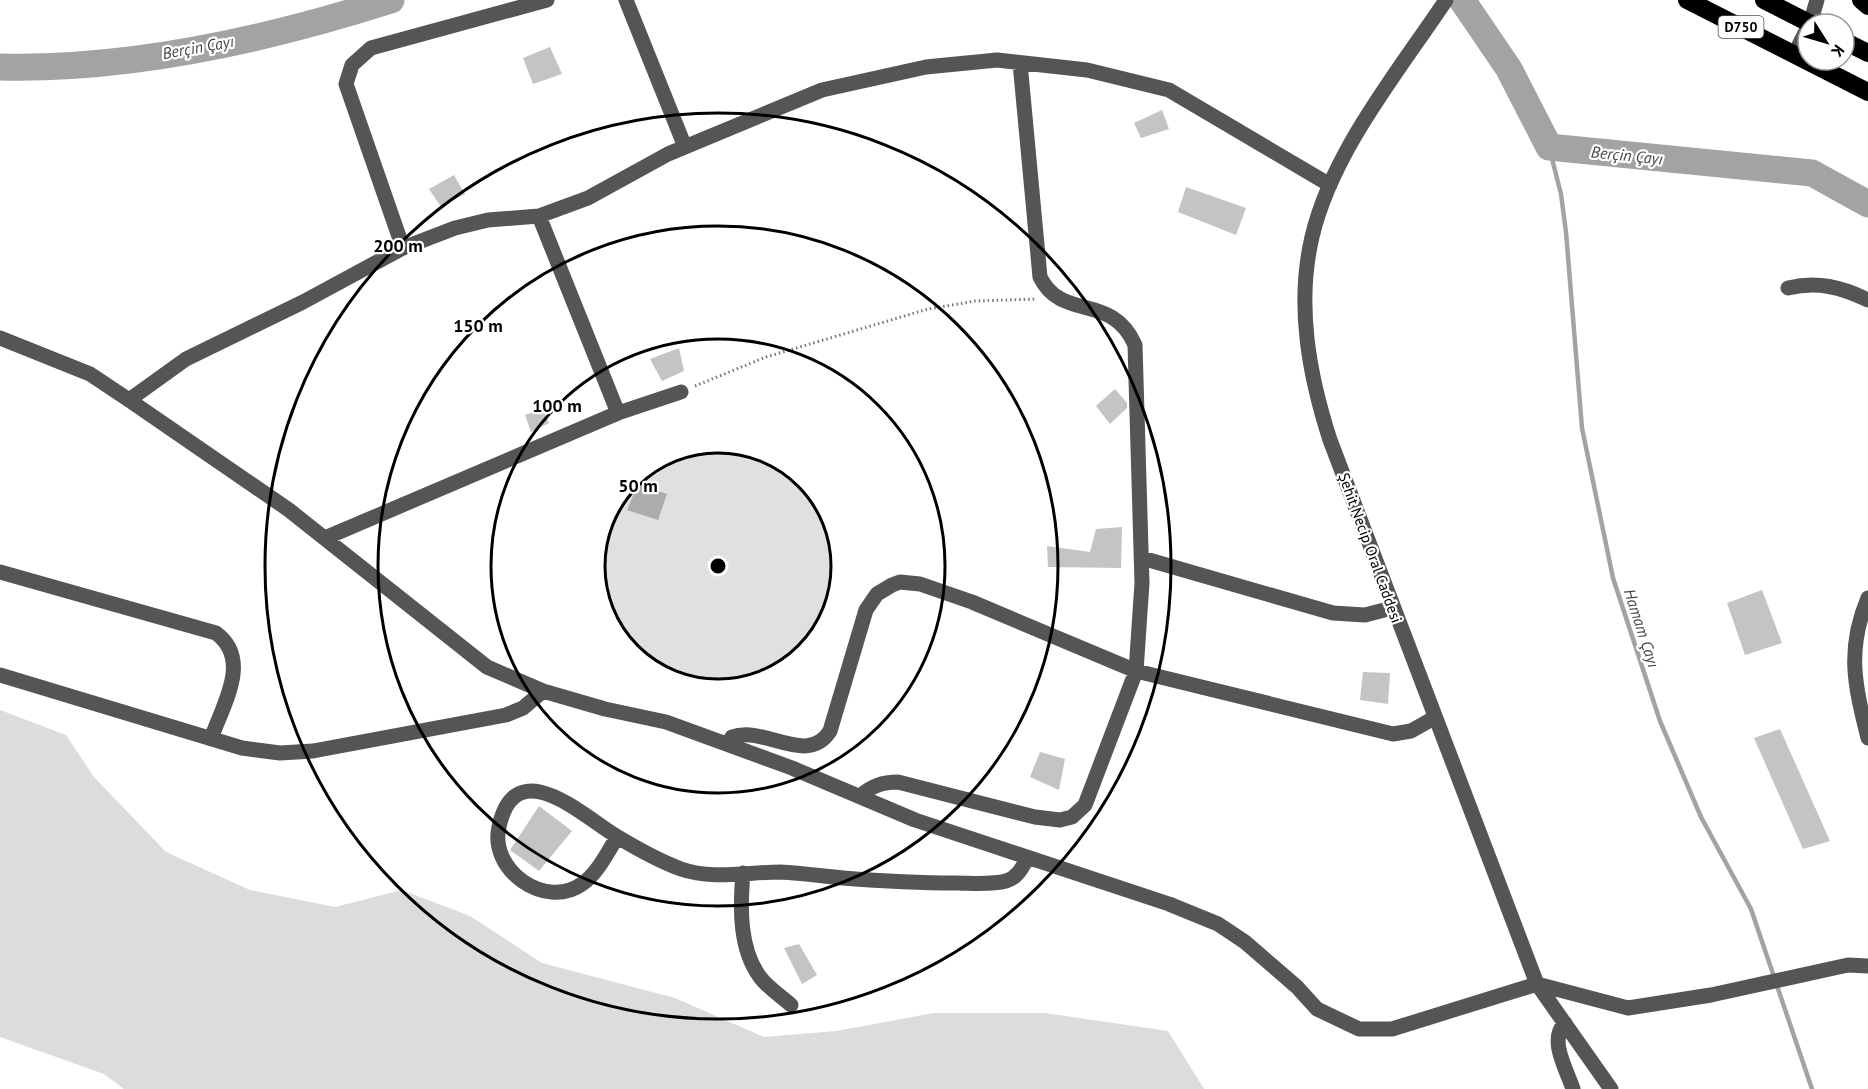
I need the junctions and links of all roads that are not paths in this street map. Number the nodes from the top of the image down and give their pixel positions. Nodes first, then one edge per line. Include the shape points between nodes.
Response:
1 (547, 0) edge
2 (626, 0) edge
3 (1446, 0) edge
4 (1687, 0) edge
5 (1764, 0) edge
6 (1861, 0) edge
7 (1868, 6) edge
8 (1796, 17) edge
9 (1796, 51) edge
10 (1794, 55) junction
11 (1020, 63) junction
12 (1868, 92) edge
13 (686, 147) junction
14 (1330, 185) junction
15 (539, 216) junction
16 (403, 248) junction
17 (1788, 288) dead end
18 (1868, 300) edge
19 (0, 338) edge
20 (681, 392) road end
21 (129, 400) junction
22 (618, 413) junction
23 (325, 538) junction
24 (1142, 558) junction
25 (0, 572) edge
26 (1868, 598) edge
27 (1392, 608) junction
28 (1136, 671) junction
29 (0, 675) edge
30 (543, 691) junction
31 (1434, 718) junction
32 (1868, 738) edge
33 (212, 739) junction
34 (727, 744) junction
35 (860, 796) junction
36 (617, 837) junction
37 (1027, 859) junction
38 (743, 873) junction
39 (1868, 966) edge
40 (1537, 984) junction
41 (791, 1005) dead end
42 (1565, 1023) junction
43 (1573, 1089) edge
44 (1611, 1089) edge

1 - 16 street via 371,48 352,65 346,84
2 - 13 street
3 - 14 street, Şehit Necip Oral Caddesi via 1352,142
4 - 10 highway, D750
5 - 8 highway, D750
6 - 7 highway
9 - 10 street
10 - 12 highway, D750
11 - 13 street via 997,60 926,67 822,90
11 - 14 street via 1088,70 1169,90
11 - 24 street via 1040,277 1049,292 1062,302 1112,316 1135,345
13 - 15 street via 588,198
14 - 27 street, Şehit Necip Oral Caddesi via 1308,259 1305,301 1309,356 1329,440
15 - 16 street via 488,220
15 - 22 street
16 - 21 street via 186,359
17 - 18 street via 1823,285
19 - 21 street via 90,374
20 - 22 street
21 - 23 street
22 - 23 street
23 - 30 street via 487,667
24 - 27 street via 1334,613 1365,615
24 - 28 street
25 - 33 street via 216,633 228,642 236,668
26 - 32 street via 1857,628 1853,672
27 - 31 street, Şehit Necip Oral Caddesi
28 - 31 street via 1393,734 1411,731
28 - 34 street via 972,602 920,584 900,582 877,594 866,610 827,736 807,747 756,734 735,735
28 - 35 street via 1085,805 1072,817 1035,817 898,782 880,783
29 - 33 street
30 - 33 street via 523,708 506,715 313,751 261,752
30 - 34 street via 666,722
31 - 40 street, Şehit Necip Oral Caddesi
34 - 35 street
35 - 37 street via 915,820
36 - 36 street via 564,801 530,791 517,796 507,808 499,826 498,846 502,860 515,876 553,892 584,884
36 - 38 street via 682,870
37 - 38 street via 1020,871 1004,882 891,882 783,872
37 - 40 street via 1169,904 1218,924 1245,942 1317,1009 1359,1029 1392,1029
38 - 41 street via 741,912 751,961 766,984
39 - 40 street via 1848,965 1711,995 1628,1008
40 - 42 street, Şehit Necip Oral Caddesi
42 - 43 street via 1558,1031 1557,1044
42 - 44 street, Şehit Necip Oral Caddesi

